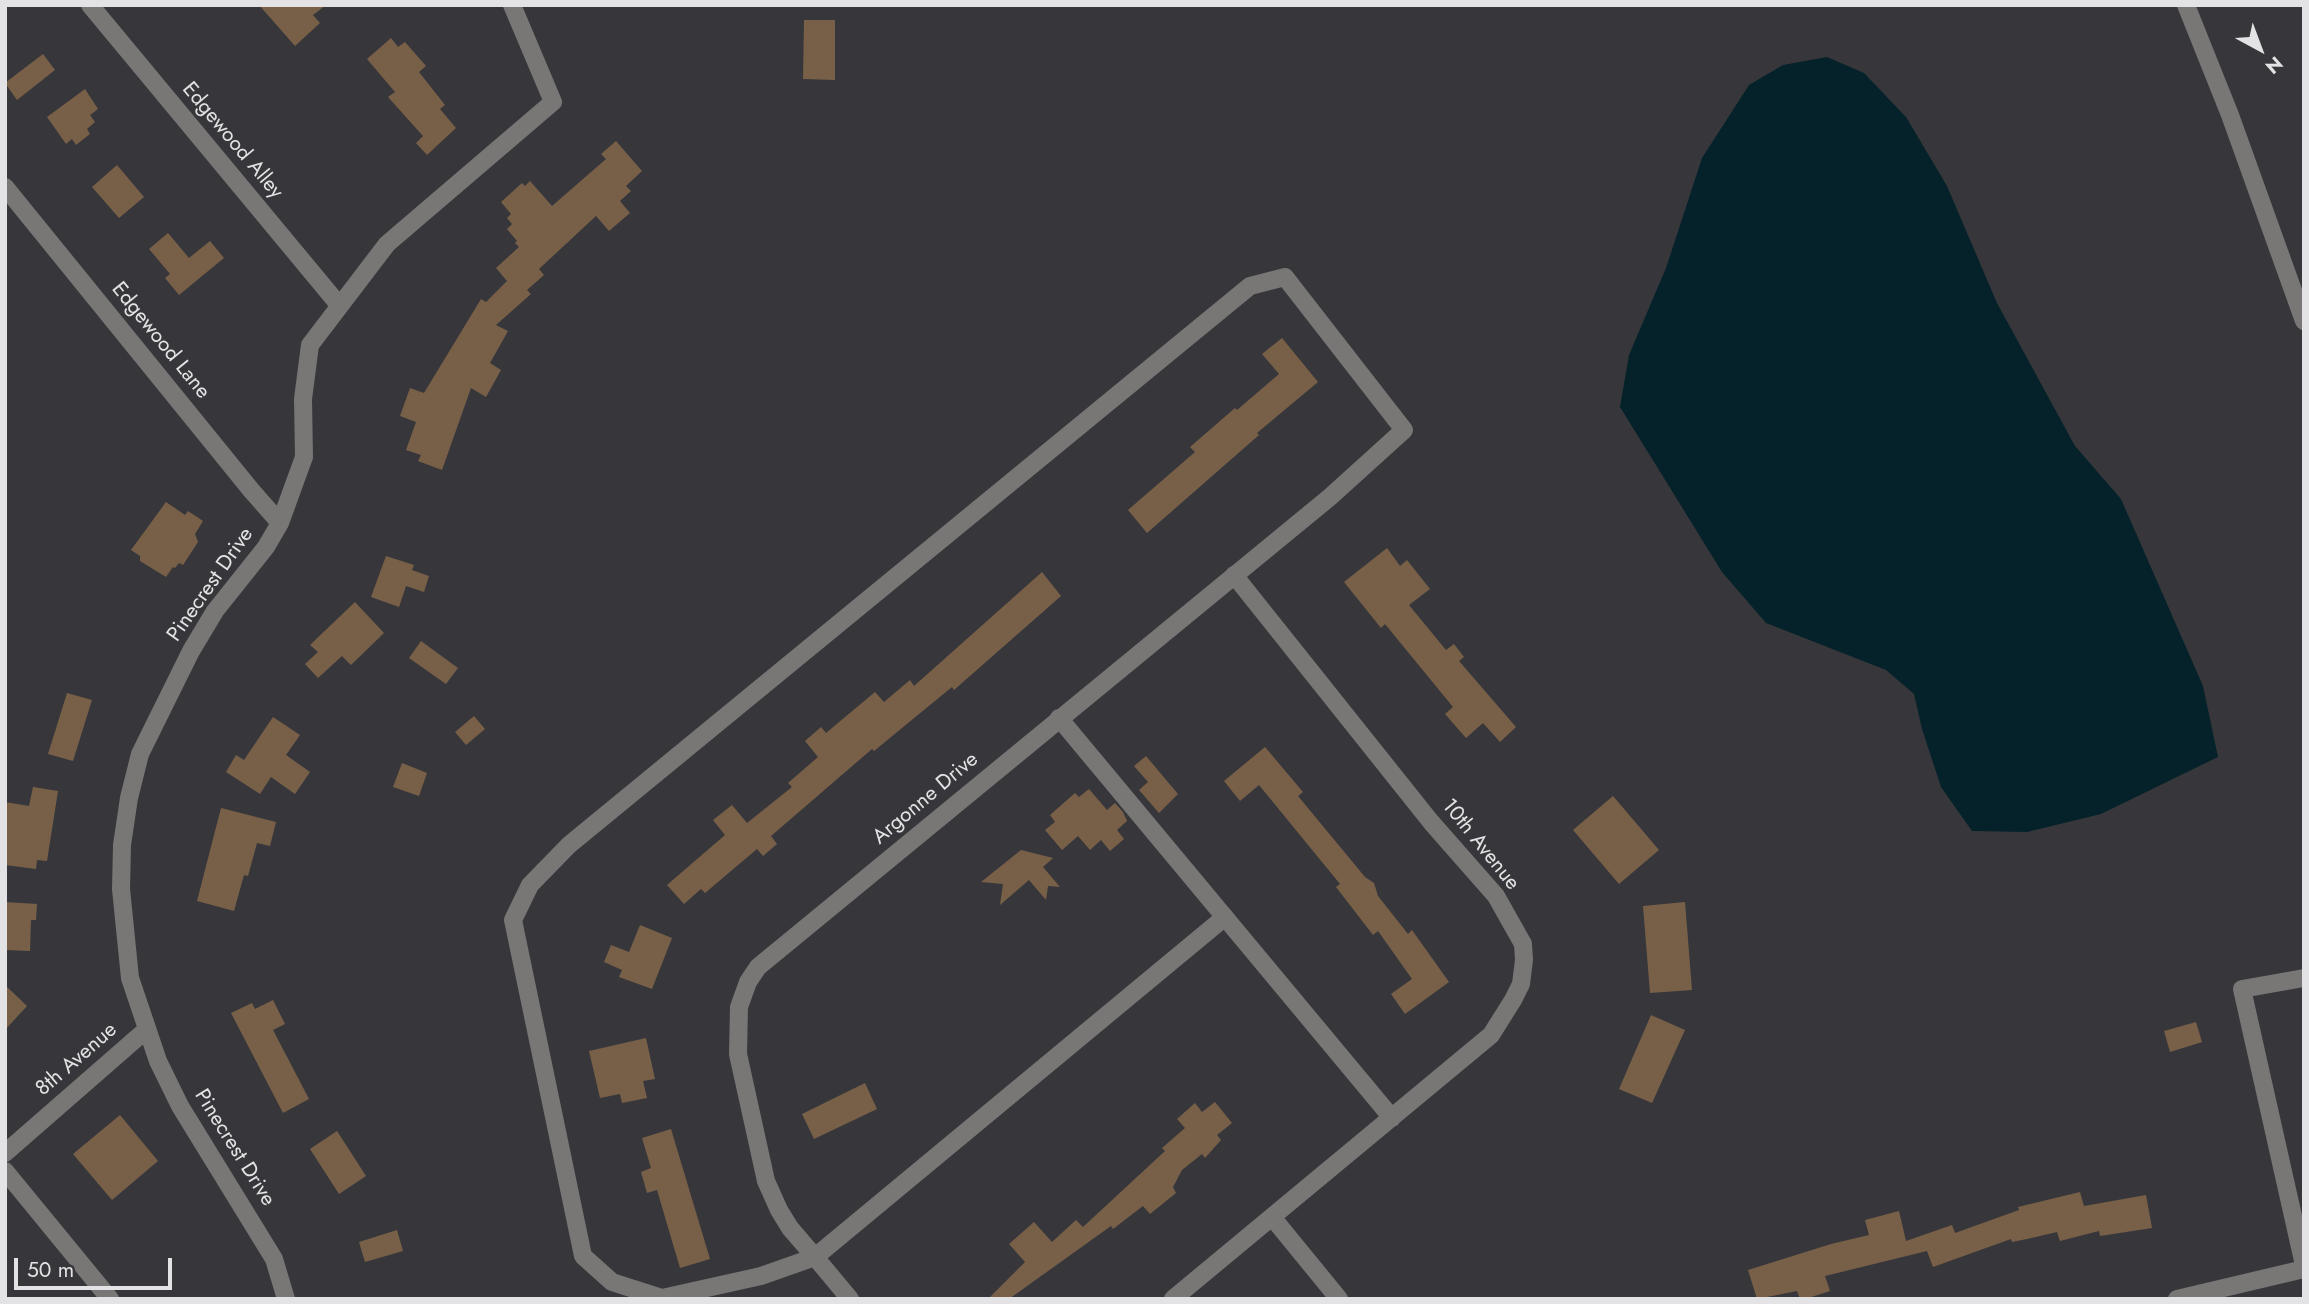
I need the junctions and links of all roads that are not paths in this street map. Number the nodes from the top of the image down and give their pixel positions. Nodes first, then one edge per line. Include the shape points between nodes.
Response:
1 (90, 5) edge
2 (512, 5) edge
3 (2186, 5) edge
4 (8, 195) edge
5 (339, 305) junction
6 (2304, 321) edge
7 (281, 523) junction
8 (1234, 575) junction
9 (1059, 718) junction
10 (1225, 918) junction
11 (2304, 978) edge
12 (146, 1030) junction
13 (1392, 1118) junction
14 (5, 1153) edge
15 (5, 1171) edge
16 (1272, 1217) junction
17 (815, 1257) junction
18 (2304, 1267) edge
19 (102, 1296) edge
20 (286, 1299) edge
21 (850, 1299) edge
22 (1172, 1299) edge
23 (1339, 1299) edge
24 (2176, 1299) edge

1 - 5 street, Edgewood Alley
2 - 5 street, Pinecrest Drive via 553,102 387,244
3 - 6 street
4 - 7 street, Edgewood Lane
5 - 7 street, Pinecrest Drive via 310,345 303,399 304,457
7 - 12 street, Pinecrest Drive via 215,611 140,754 122,845 121,889 130,978
8 - 9 street, Argonne Drive
8 - 13 street, 10th Avenue via 1431,822 1496,896 1523,944 1521,984 1491,1035
8 - 17 street, Argonne Drive via 1404,430 1285,276 1250,286 569,845 530,886 513,920 583,1256 612,1282 662,1298 761,1276
9 - 10 street
9 - 17 street, Argonne Drive via 758,967 748,982 739,1007 738,1054 766,1181 785,1219
10 - 13 street
10 - 17 street
11 - 18 street via 2242,989
12 - 14 street, 8th Avenue
12 - 20 street, Pinecrest Drive via 180,1106 274,1259
13 - 16 street, 10th Avenue
15 - 19 street
16 - 22 street, 10th Avenue
16 - 23 street
17 - 21 street, Argonne Drive
18 - 24 street

